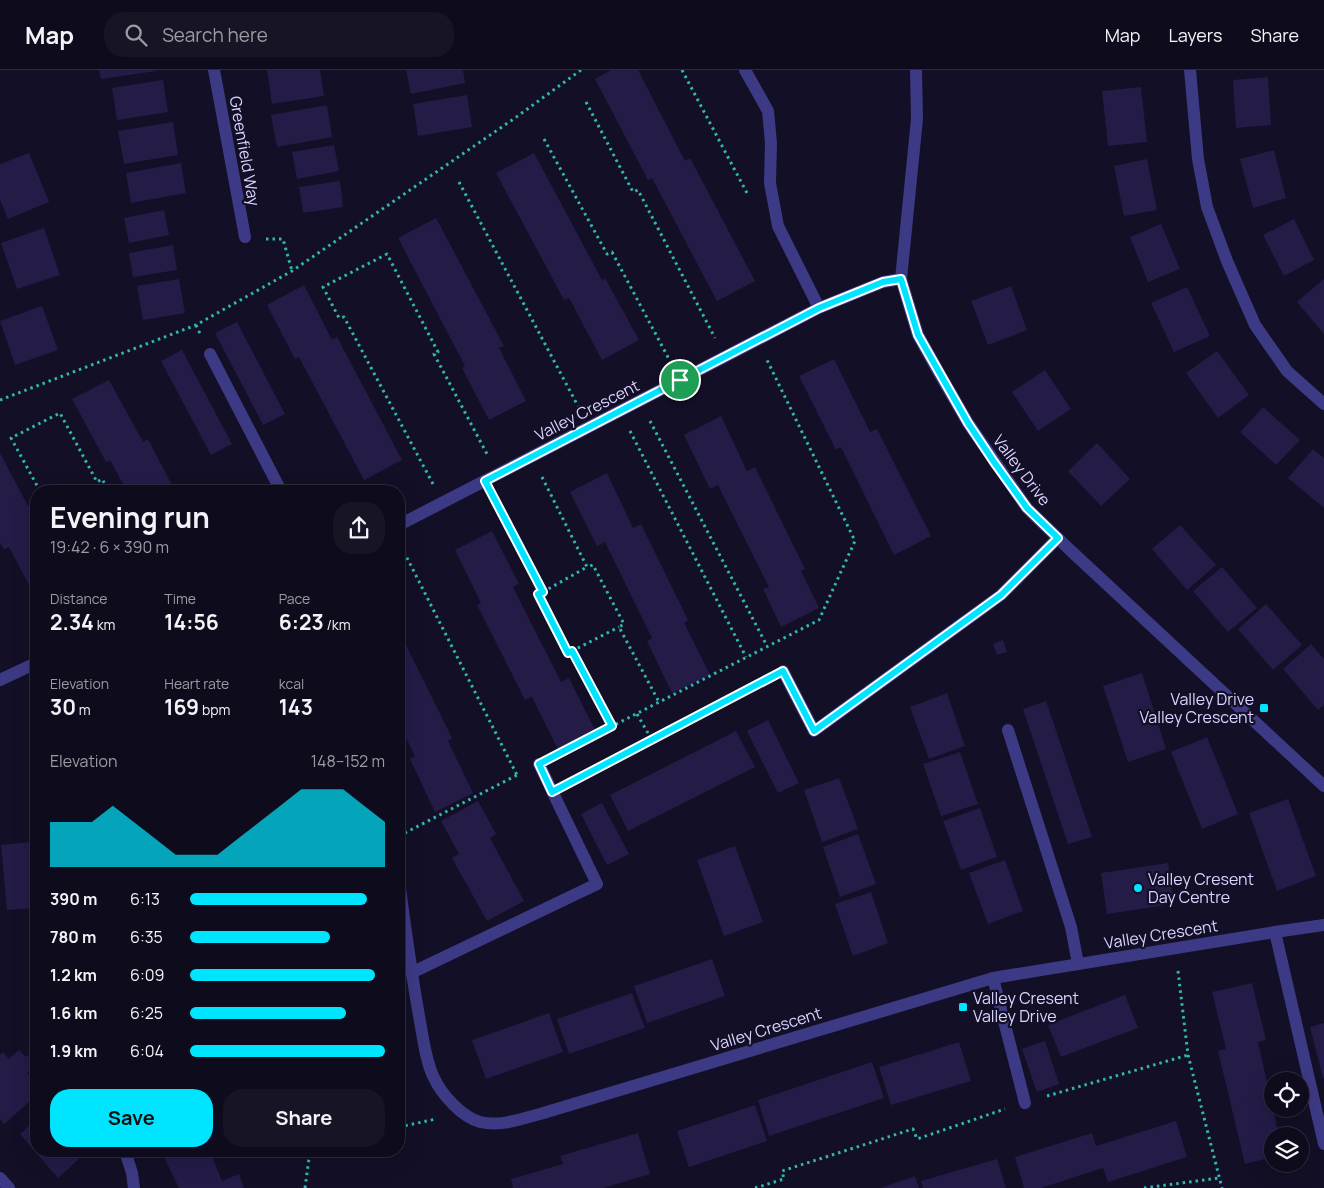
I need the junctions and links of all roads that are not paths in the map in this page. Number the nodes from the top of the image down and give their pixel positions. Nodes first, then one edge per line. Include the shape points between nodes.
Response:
1 (214, 70) edge
2 (745, 70) edge
3 (916, 70) edge
4 (1190, 70) edge
5 (245, 237) road end
6 (901, 279) junction
7 (819, 308) junction
8 (210, 354) dead end
9 (1324, 404) edge
10 (278, 485) edge
11 (405, 522) edge
12 (1058, 538) junction
13 (30, 666) edge
14 (783, 671) road end
15 (0, 680) edge
16 (1008, 730) dead end
17 (539, 764) road end
18 (1324, 786) edge
19 (1324, 925) edge
20 (405, 927) edge
21 (1275, 932) junction
22 (1078, 964) junction
23 (411, 973) junction
24 (992, 978) junction
25 (1025, 1103) road end
26 (1324, 1144) edge
27 (127, 1157) edge
28 (134, 1188) edge

1 - 5 street, Greenfield Way
2 - 7 street via 768,111 770,184 778,226
3 - 6 street, Valley Drive via 917,119
4 - 9 street via 1198,159 1207,207 1226,261 1255,325 1287,371
6 - 7 street, Valley Crescent via 883,282
6 - 12 street, Valley Drive via 918,335 968,423 1027,508
7 - 11 street, Valley Crescent
8 - 10 street
12 - 14 street via 1001,595 814,731
12 - 18 street, Valley Drive
13 - 15 street
16 - 22 street via 1071,926
17 - 23 street via 597,884
19 - 21 street, Valley Crescent
20 - 23 street, Valley Crescent
21 - 22 street, Valley Crescent
21 - 26 street
22 - 24 street, Valley Crescent
23 - 24 street, Valley Crescent via 425,1046 443,1094 480,1122 502,1123
24 - 25 street
27 - 28 street

